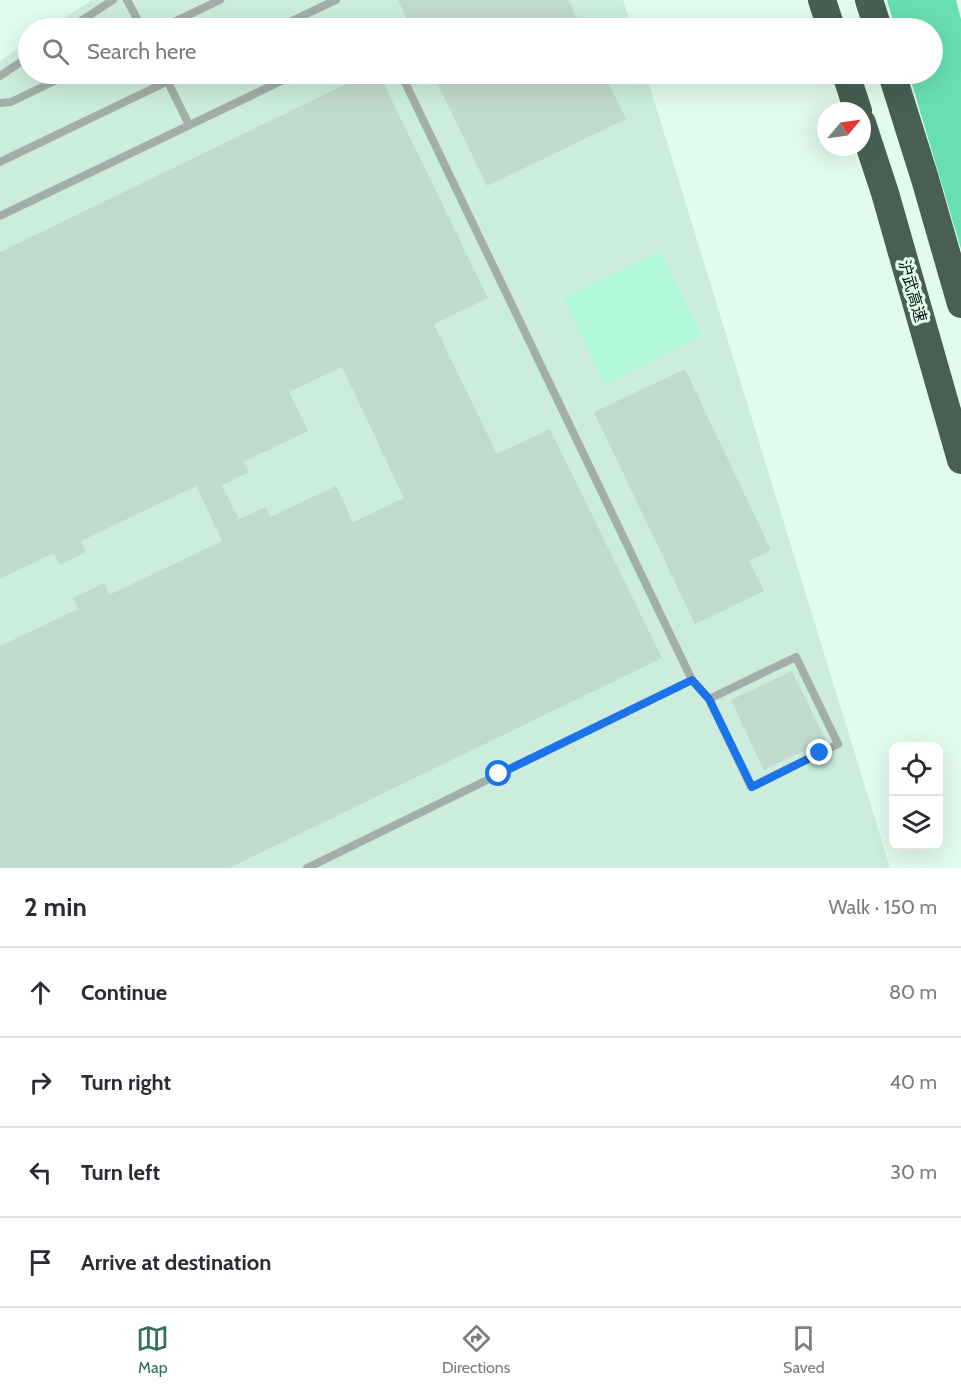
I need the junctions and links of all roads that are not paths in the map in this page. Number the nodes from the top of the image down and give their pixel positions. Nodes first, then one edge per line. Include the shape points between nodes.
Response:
1 (113, 0) edge
2 (128, 0) edge
3 (220, 0) edge
4 (336, 0) edge
5 (822, 0) edge
6 (869, 0) edge
7 (85, 18) edge
8 (137, 18) edge
9 (182, 18) edge
10 (298, 18) edge
11 (828, 18) edge
12 (875, 18) edge
13 (18, 64) edge
14 (0, 76) edge
15 (48, 84) edge
16 (152, 84) edge
17 (169, 84) edge
18 (275, 84) edge
19 (406, 84) edge
20 (849, 84) edge
21 (895, 84) edge
22 (855, 102) edge
23 (0, 103) edge
24 (189, 125) junction
25 (871, 150) edge
26 (0, 162) edge
27 (0, 216) edge
28 (961, 304) edge
29 (961, 460) edge
30 (692, 680) junction
31 (709, 699) junction
32 (306, 868) edge

1 - 7 lane
2 - 8 lane
3 - 9 lane
4 - 10 lane
5 - 11 highway
6 - 12 highway
13 - 14 lane
15 - 23 lane via 11,102
16 - 26 lane
17 - 24 lane
18 - 24 lane
19 - 30 lane
20 - 22 highway
21 - 28 highway
24 - 27 lane
25 - 29 highway, 沪武高速
30 - 31 lane
30 - 32 lane
31 - 31 lane via 752,787 838,744 796,657

